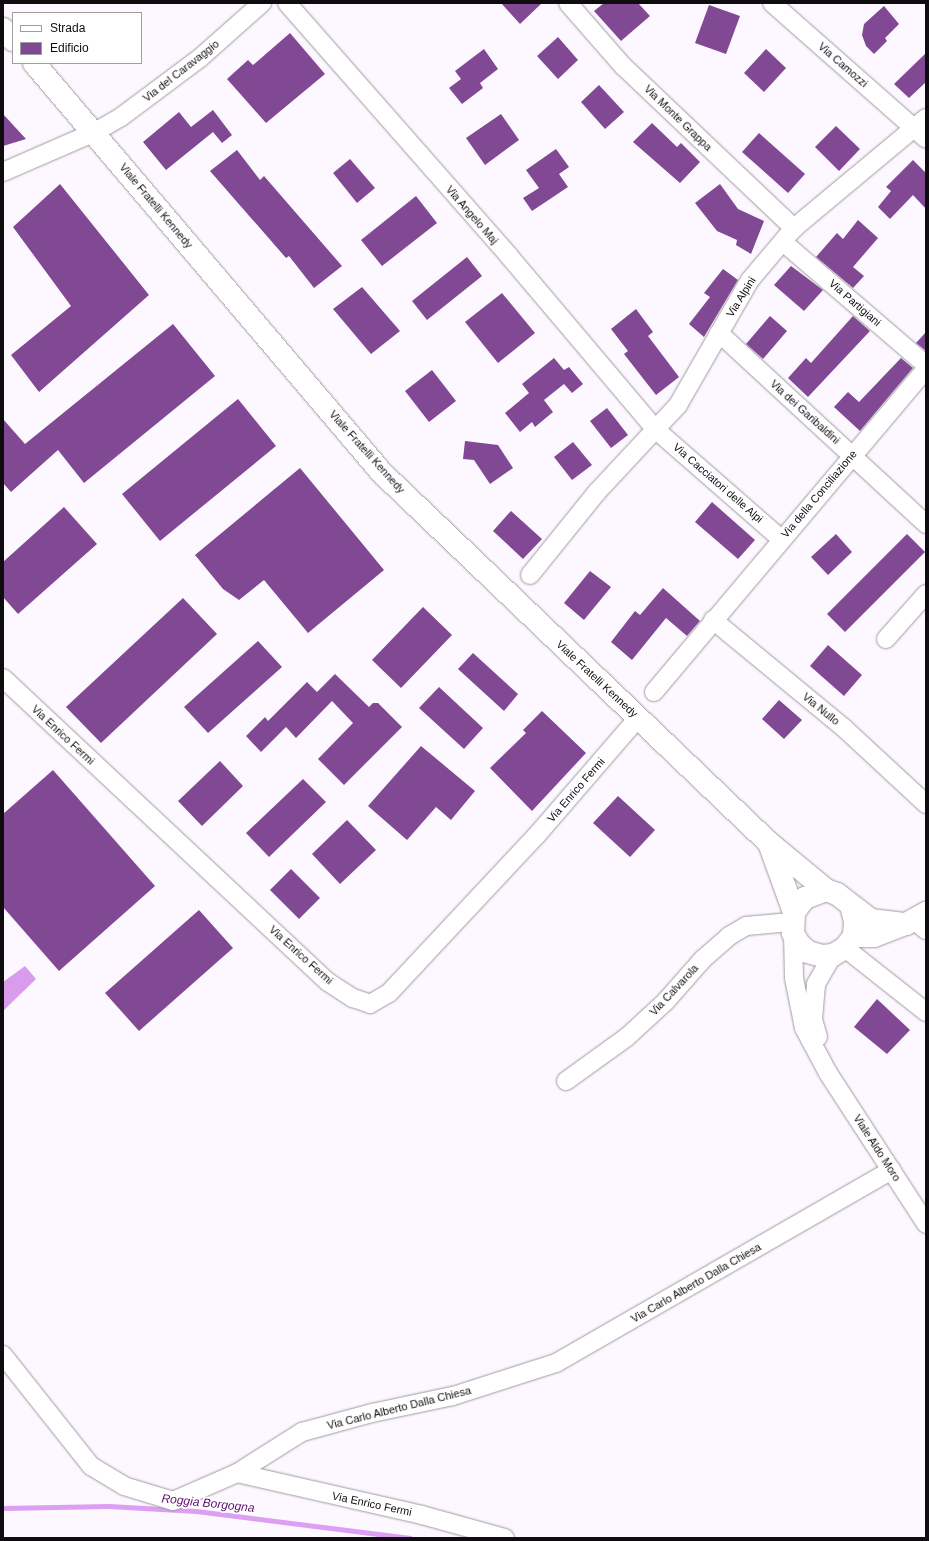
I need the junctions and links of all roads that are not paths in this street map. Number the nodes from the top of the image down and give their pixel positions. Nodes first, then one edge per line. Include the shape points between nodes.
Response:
1 (262, 3) edge
2 (287, 3) edge
3 (568, 3) edge
4 (772, 3) edge
5 (3, 28) edge
6 (12, 39) edge
7 (35, 64) edge
8 (922, 127) edge
9 (95, 132) junction
10 (3, 172) edge
11 (789, 235) junction
12 (719, 333) junction
13 (926, 365) edge
14 (926, 369) edge
15 (655, 429) junction
16 (852, 454) junction
17 (926, 524) edge
18 (781, 539) junction
19 (530, 576) dead end
20 (926, 594) edge
21 (713, 620) junction
22 (886, 639) dead end
23 (3, 678) edge
24 (654, 692) dead end
25 (638, 718) junction
26 (926, 804) edge
27 (768, 842) junction
28 (826, 890) junction
29 (851, 906) junction
30 (793, 922) junction
31 (918, 922) edge
32 (844, 946) junction
33 (926, 1012) edge
34 (828, 1073) junction
35 (566, 1081) dead end
36 (892, 1170) junction
37 (926, 1224) edge
38 (3, 1355) edge
39 (237, 1473) junction
40 (506, 1538) edge

1 - 9 street, Via del Caravaggio via 200,58 121,117
2 - 15 street, Via Angelo Maj via 509,256
3 - 11 street, Via Monte Grappa via 623,66
4 - 8 street, Via Camozzi
5 - 6 street
7 - 9 street, Viale Fratelli Kennedy
8 - 11 street, Via Alpini
9 - 10 street, Via del Caravaggio
9 - 25 street, Viale Fratelli Kennedy via 382,473
11 - 12 street, Via Alpini via 750,280
11 - 13 street, Via Partigiani
12 - 15 street, Via Alpini via 678,405
12 - 16 street, Via dei Garibaldini
14 - 16 street, Via della Conciliazione
15 - 18 street, Via Cacciatori delle Alpi
15 - 19 street, Via Alpini via 597,492
16 - 17 street, Via dei Garibaldini
16 - 18 street, Via della Conciliazione
18 - 21 street, Via della Conciliazione
20 - 22 street
21 - 24 street, Via della Conciliazione
21 - 26 street, Via Nullo via 844,728
23 - 25 street, Via Enrico Fermi via 328,982 353,998 370,1004 389,993 439,940 536,836
25 - 27 street, Viale Fratelli Kennedy
27 - 28 street, Viale Fratelli Kennedy
27 - 30 street, Viale Fratelli Kennedy
28 - 29 street via 837,894
28 - 30 street via 805,898
29 - 31 street via 871,920
29 - 32 street via 855,921
30 - 32 street via 799,944 808,952 822,956
30 - 34 street, Viale Aldo Moro via 794,978 804,1028
30 - 35 street, Via Calvarola via 746,926 729,936 627,1037
31 - 32 street
32 - 33 street
32 - 34 street, Viale Aldo Moro via 816,984 813,1019
34 - 36 street, Viale Aldo Moro
36 - 37 street, Viale Aldo Moro
36 - 39 street, Via Carlo Alberto Dalla Chiesa via 556,1363 453,1396 372,1413 302,1432
38 - 39 street, Via Carlo Alberto Dalla Chiesa via 91,1466 124,1486 173,1501
39 - 40 street, Via Enrico Fermi via 422,1515

